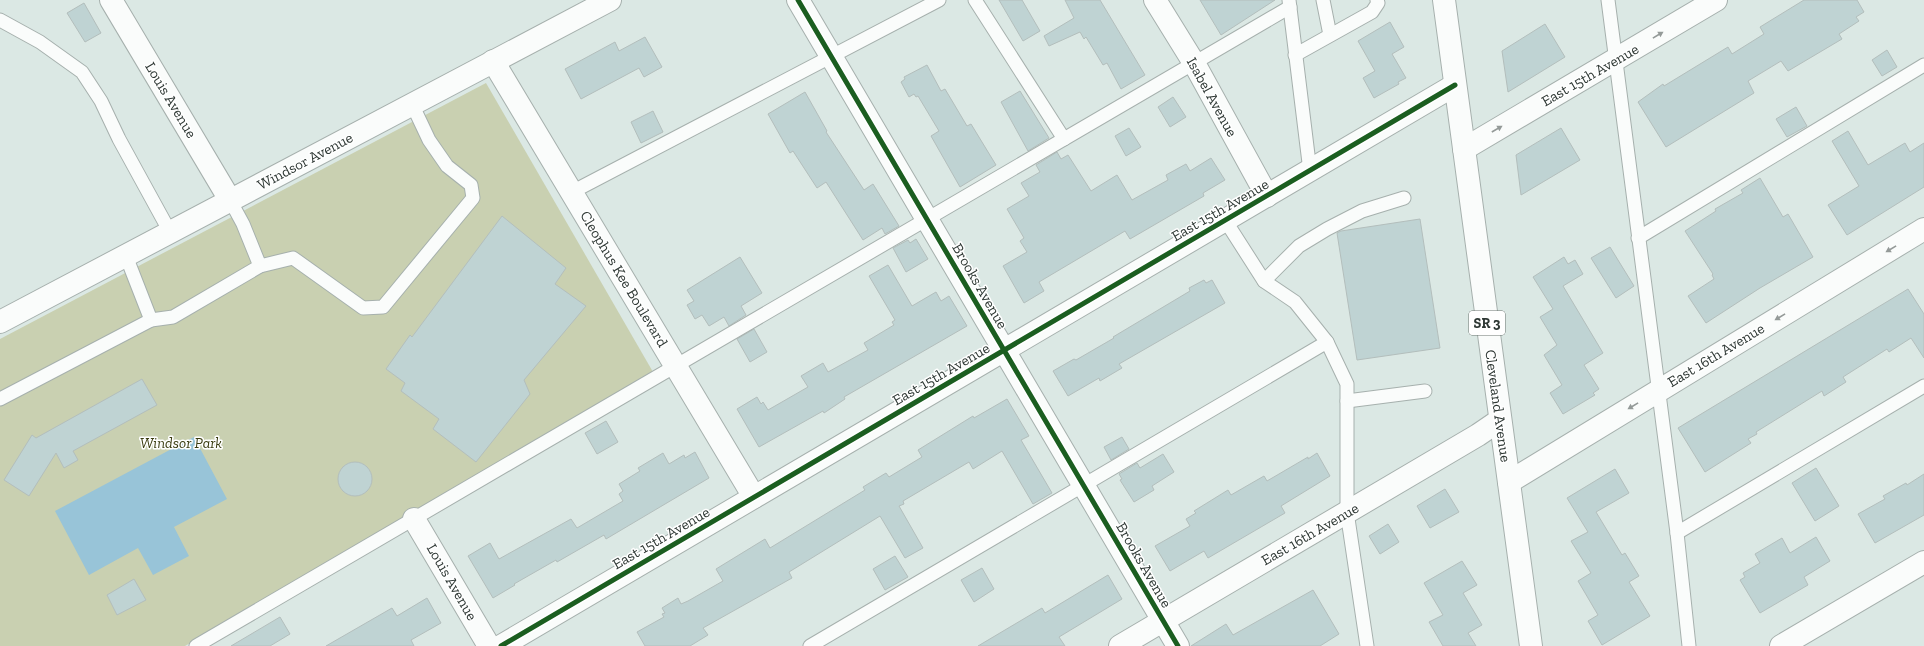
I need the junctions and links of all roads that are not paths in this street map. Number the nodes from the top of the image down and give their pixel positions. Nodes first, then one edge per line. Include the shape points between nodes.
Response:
1 (111, 0) edge
2 (610, 0) edge
3 (798, 0) edge
4 (940, 0) edge
5 (975, 0) edge
6 (1155, 0) edge
7 (1323, 0) edge
8 (1377, 0) edge
9 (1444, 0) edge
10 (1608, 0) edge
11 (1716, 0) edge
12 (1289, 4) edge
13 (0, 20) edge
14 (1330, 35) junction
15 (1295, 55) junction
16 (831, 56) junction
17 (493, 61) junction
18 (1615, 61) junction
19 (1194, 63) junction
20 (1924, 65) edge
21 (1455, 86) junction
22 (412, 104) junction
23 (1064, 139) junction
24 (1464, 149) junction
25 (1310, 171) junction
26 (572, 192) junction
27 (1267, 196) junction
28 (1404, 198) dead end
29 (230, 200) junction
30 (927, 220) junction
31 (1225, 220) junction
32 (1924, 229) edge
33 (170, 232) junction
34 (1638, 238) junction
35 (126, 256) junction
36 (260, 266) junction
37 (1264, 281) junction
38 (151, 320) junction
39 (0, 322) edge
40 (1327, 342) junction
41 (1004, 350) junction
42 (676, 366) junction
43 (1924, 386) edge
44 (1659, 390) junction
45 (1425, 391) dead end
46 (0, 399) edge
47 (1347, 401) junction
48 (1500, 420) junction
49 (1508, 482) junction
50 (1083, 485) junction
51 (754, 497) junction
52 (1347, 512) junction
53 (414, 518) junction
54 (1677, 533) junction
55 (1924, 562) edge
56 (1163, 621) junction
57 (196, 646) edge
58 (489, 646) edge
59 (500, 646) edge
60 (810, 646) edge
61 (1120, 646) edge
62 (1178, 646) edge
63 (1367, 646) edge
64 (1530, 646) edge
65 (1688, 646) edge
66 (1781, 646) edge

1 - 29 street, Louis Avenue
2 - 17 street, Windsor Avenue
3 - 16 street, Brooks Avenue
4 - 16 lane
5 - 23 lane
6 - 19 street, Isabel Avenue
7 - 14 lane
8 - 14 lane via 1378,3 1372,12
9 - 21 street, Cleveland Avenue / SR 3
10 - 18 lane
18 -> 11 street, East 15th Avenue
12 - 15 lane
12 - 19 lane
13 - 33 lane via 40,42 82,72 101,101
14 - 15 lane
15 - 25 lane
16 - 26 lane
16 - 30 street, Brooks Avenue
17 - 22 street, Windsor Avenue
17 - 26 street, Cleophus Kee Boulevard
24 -> 18 street, East 15th Avenue
18 - 34 lane
19 - 23 lane
19 - 27 street, Isabel Avenue
20 - 34 lane
21 - 24 street, Cleveland Avenue / SR 3
21 - 25 street, East 15th Avenue
22 - 29 street, Windsor Avenue
22 - 36 lane via 429,140 447,166 471,185 473,198 383,307 363,308 293,258
23 - 30 lane
24 - 48 street, Cleveland Avenue / SR 3
25 - 27 street, East 15th Avenue
26 - 42 street, Cleophus Kee Boulevard
27 - 31 street, East 15th Avenue
28 - 37 lane via 1362,211 1321,232 1299,246
29 - 33 street, Windsor Avenue
29 - 36 lane
30 - 41 street, Brooks Avenue
30 - 42 lane
31 - 37 lane
31 - 41 street, East 15th Avenue
32 -> 44 street, East 16th Avenue
33 - 35 street, Windsor Avenue
34 - 44 lane
35 - 38 lane
35 - 39 street, Windsor Avenue
36 - 38 lane via 173,317
37 - 40 lane via 1295,302
38 - 46 lane
40 - 47 lane via 1347,384
40 - 50 lane
41 - 50 street, Brooks Avenue
41 - 51 street, East 15th Avenue
42 - 51 street, Cleophus Kee Boulevard
42 - 53 lane
43 - 54 lane
44 -> 49 street, East 16th Avenue
44 - 54 lane
45 - 47 lane
47 - 52 lane
48 - 49 street, Cleveland Avenue / SR 3
48 - 52 street, East 16th Avenue
49 - 64 street, Cleveland Avenue / SR 3
50 - 56 street, Brooks Avenue
50 - 60 lane
51 - 59 street, East 15th Avenue
52 - 56 street, East 16th Avenue
52 - 63 lane
53 - 57 lane
53 - 58 street, Louis Avenue
54 - 65 lane
55 - 66 street
56 - 61 street, East 16th Avenue
56 - 62 street, Brooks Avenue

